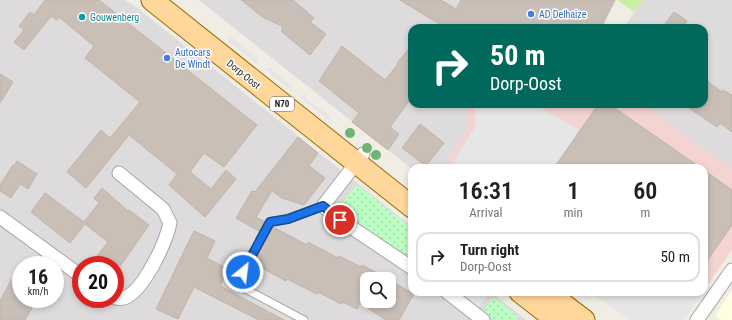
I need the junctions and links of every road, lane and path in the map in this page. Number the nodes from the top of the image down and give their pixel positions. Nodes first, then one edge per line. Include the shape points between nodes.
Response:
1 (152, 0) edge
2 (169, 0) edge
3 (359, 158) junction
4 (119, 173) dead end
5 (408, 191) edge
6 (408, 203) edge
7 (323, 206) junction
8 (0, 217) edge
9 (408, 265) edge
10 (72, 269) edge
11 (732, 270) edge
12 (452, 296) edge
13 (525, 296) edge
14 (552, 296) edge
15 (124, 298) edge
16 (304, 320) edge
17 (483, 320) edge
18 (556, 320) edge
19 (584, 320) edge
20 (697, 320) edge

1 - 3 main road, Dorp-Oost / N70
2 - 3 main road, Dorp-Oost / N70
3 - 5 main road, Dorp-Oost / N70
3 - 6 main road, Dorp-Oost / N70
3 - 7 street
4 - 15 street via 163,209 170,223 167,236 148,274
7 - 9 street
7 - 16 lane via 288,219 270,222 236,284
8 - 10 street
11 - 20 street
12 - 17 street
13 - 18 main road
14 - 19 main road

